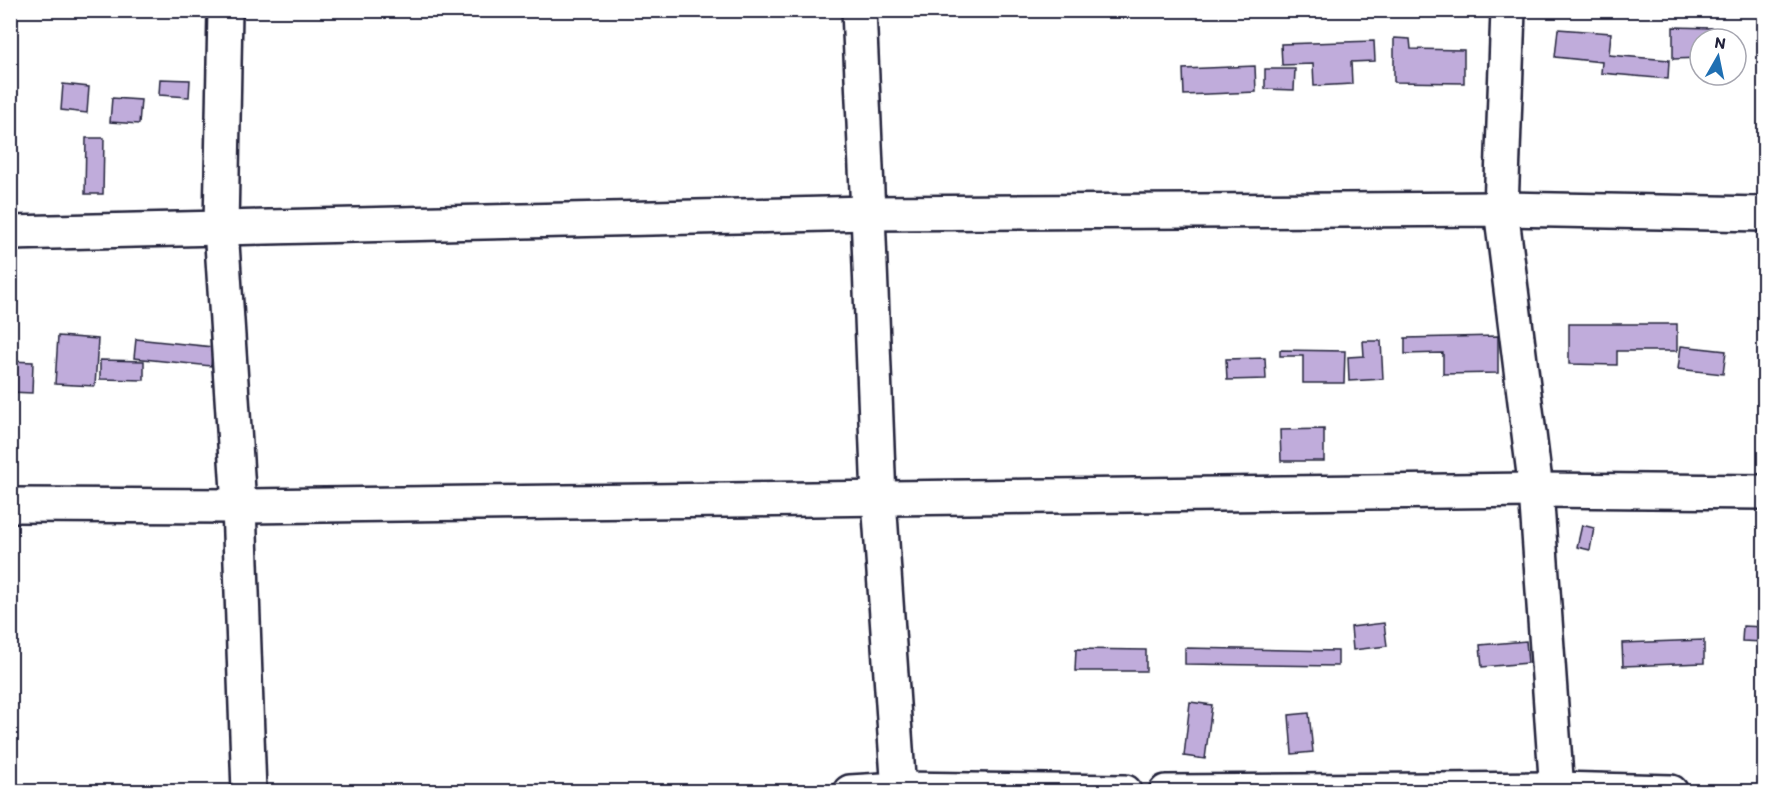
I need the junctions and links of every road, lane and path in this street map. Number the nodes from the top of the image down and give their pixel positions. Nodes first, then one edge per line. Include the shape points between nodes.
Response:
1 (225, 10) edge
2 (858, 10) edge
3 (1508, 10) edge
4 (1501, 208) junction
5 (868, 213) junction
6 (1764, 214) edge
7 (221, 228) junction
8 (10, 233) edge
9 (1536, 489) junction
10 (1764, 492) edge
11 (879, 499) junction
12 (10, 505) edge
13 (239, 506) junction
14 (899, 790) edge
15 (1557, 790) edge
16 (249, 792) edge
17 (850, 792) edge
18 (1125, 792) edge
19 (1166, 792) edge
20 (1671, 792) edge

1 - 7 street
2 - 5 street
3 - 4 street
4 - 5 street
4 - 6 street
4 - 9 street
5 - 7 street
5 - 11 street
7 - 8 street
7 - 13 street
9 - 10 street
9 - 11 street
9 - 15 street
11 - 13 street
11 - 14 street
12 - 13 street
13 - 16 street
14 - 17 street
14 - 18 street
15 - 19 street
15 - 20 street

